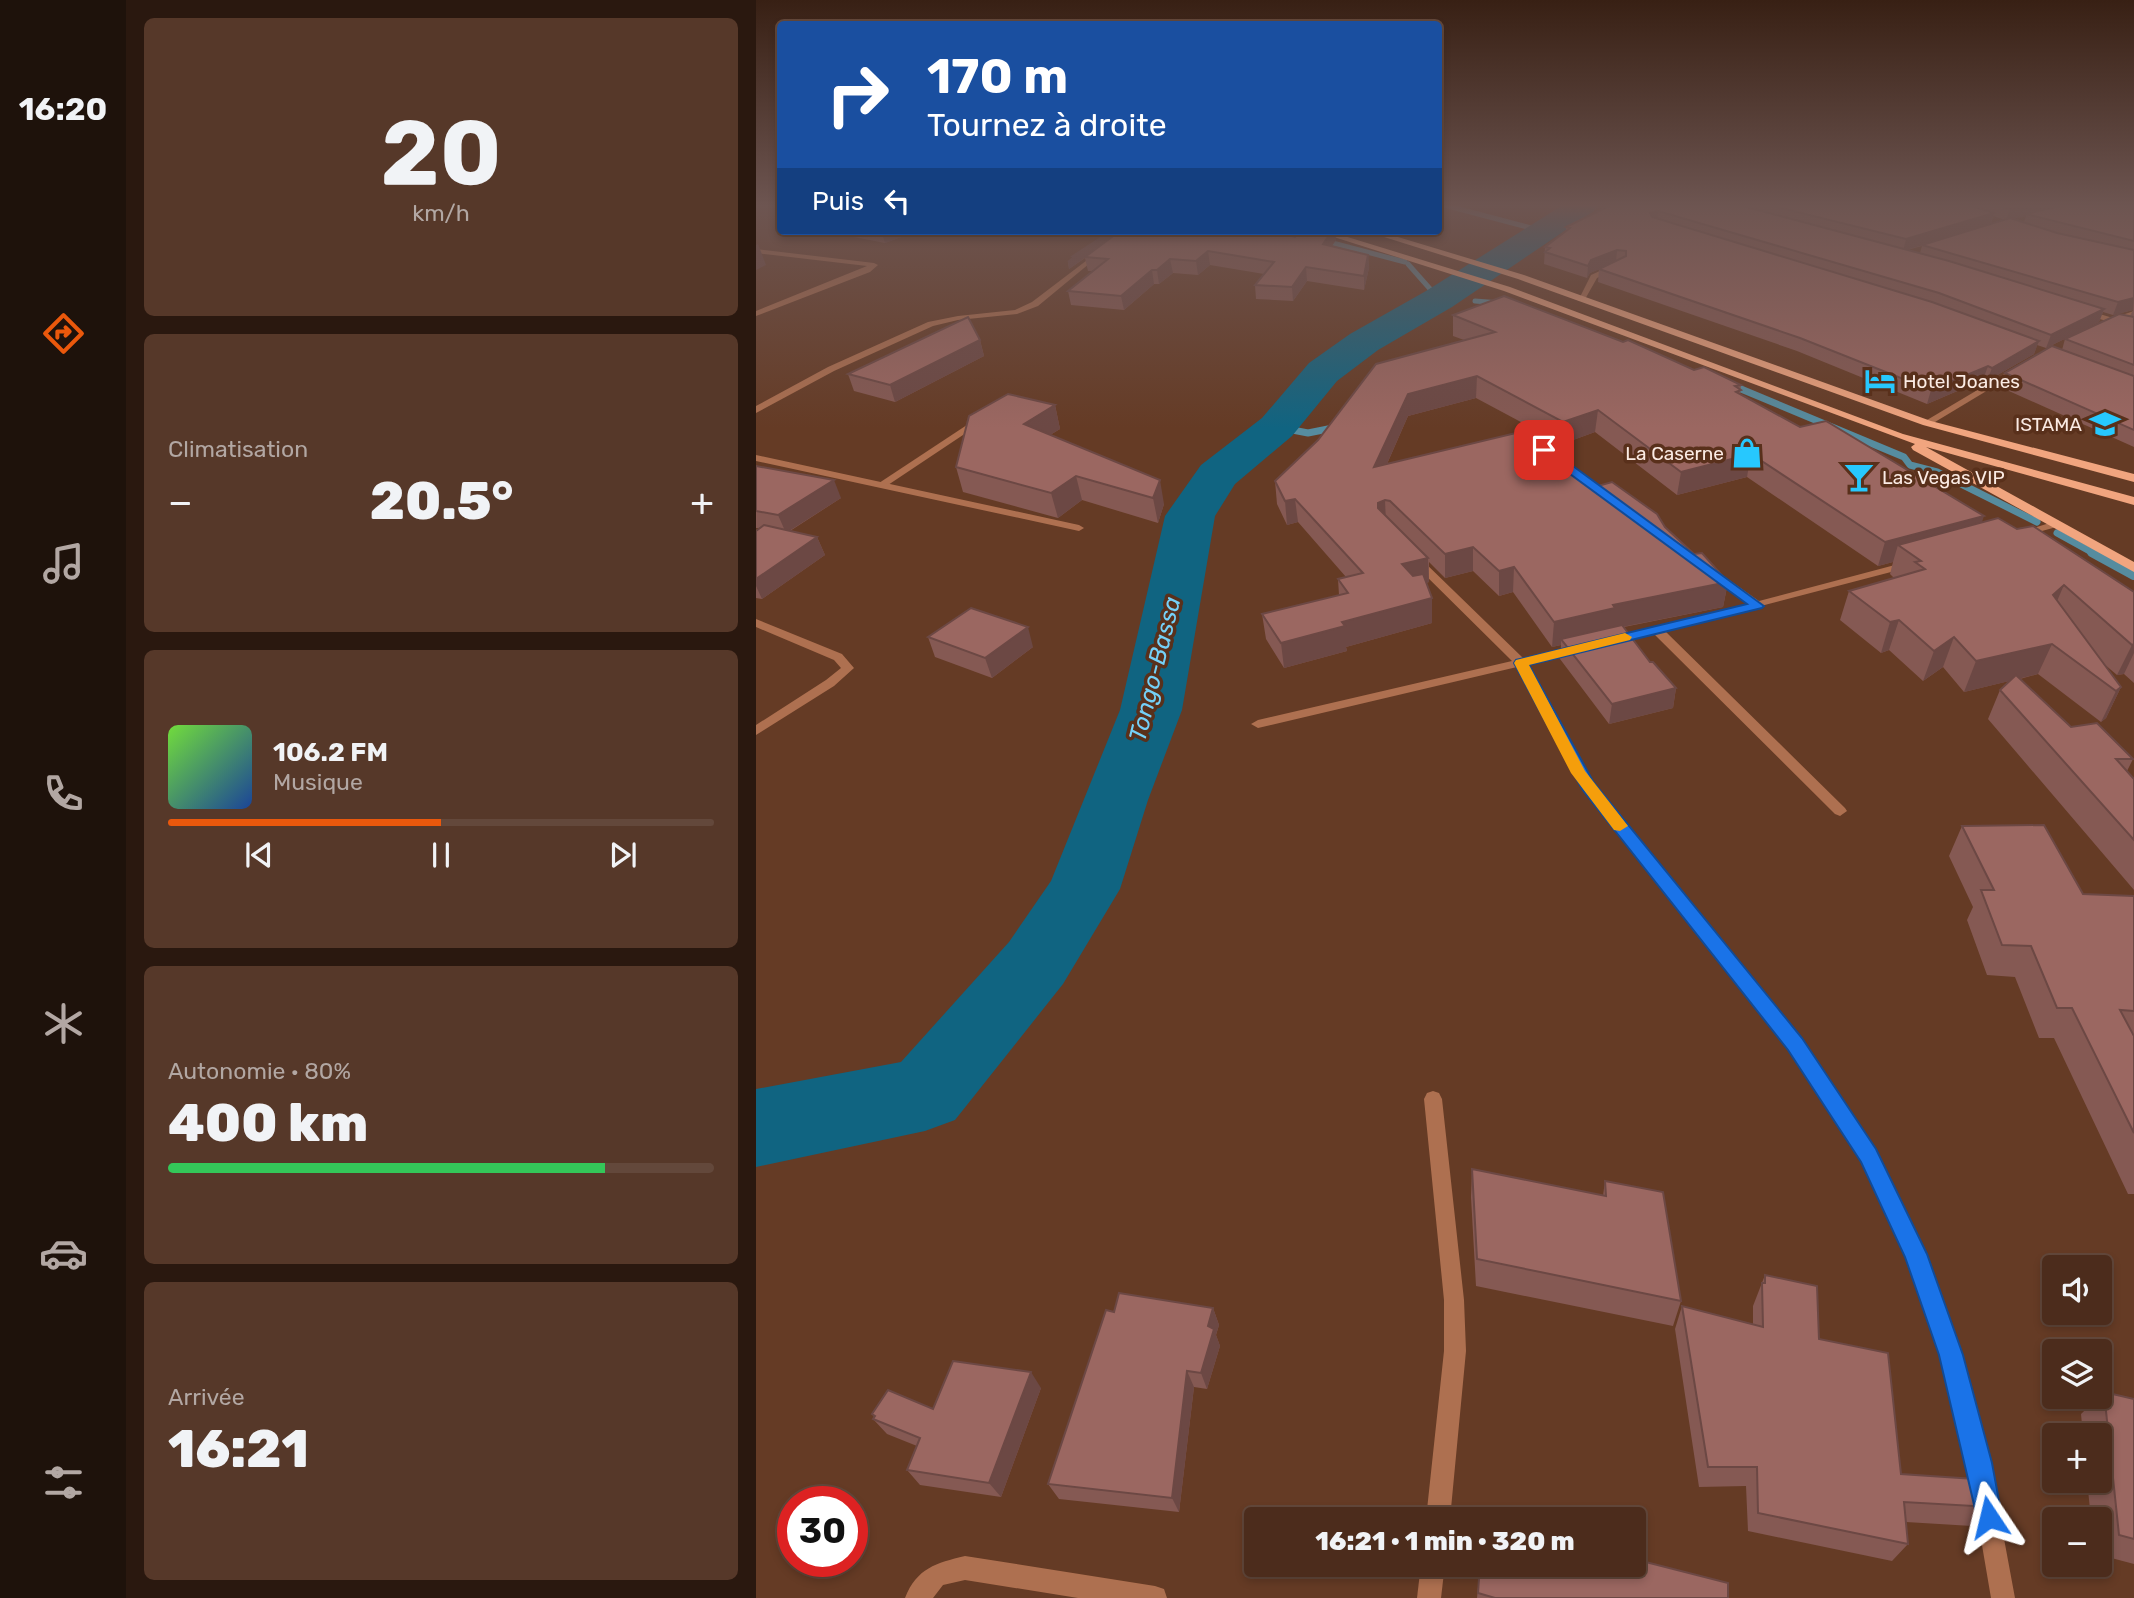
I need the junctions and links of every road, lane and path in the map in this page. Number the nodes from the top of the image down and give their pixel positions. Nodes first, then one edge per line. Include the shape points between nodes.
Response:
1 (843, 280) edge
2 (1066, 280) edge
3 (1478, 280) edge
4 (1528, 280) edge
5 (1592, 280) edge
6 (1581, 299) junction
7 (2079, 310) edge
8 (2134, 313) edge
9 (756, 314) edge
10 (2113, 321) junction
11 (1658, 327) junction
12 (2102, 327) edge
13 (2134, 328) edge
14 (1636, 335) junction
15 (2026, 366) edge
16 (756, 410) edge
17 (985, 416) edge
18 (1927, 422) junction
19 (1899, 436) junction
20 (756, 458) edge
21 (2134, 478) edge
22 (881, 485) junction
23 (2134, 501) edge
24 (2056, 524) junction
25 (1079, 528) dead end
26 (2004, 538) edge
27 (1404, 548) edge
28 (1926, 559) edge
29 (1701, 564) edge
30 (2134, 568) edge
31 (1757, 606) junction
32 (756, 623) edge
33 (1656, 629) junction
34 (1602, 643) edge
35 (1588, 646) edge
36 (1521, 663) junction
37 (1258, 724) dead end
38 (756, 731) edge
39 (1840, 811) dead end
40 (1433, 1099) dead end
41 (1439, 1507) edge
42 (1431, 1577) edge
43 (917, 1598) edge
44 (1155, 1598) edge
45 (1429, 1598) edge
46 (2003, 1598) edge

1 - 9 street
2 - 16 street via 1017,312 931,324 831,369
3 - 14 main road
4 - 6 main road
5 - 6 street
6 - 11 main road
7 - 10 street
8 - 10 street
10 - 12 street
10 - 13 street
11 - 14 main road
11 - 18 main road
14 - 19 main road
15 - 18 street
17 - 22 street
18 - 21 main road
19 - 23 main road
19 - 24 main road
20 - 22 street
22 - 25 street
24 - 26 street
24 - 30 main road
27 - 36 street
28 - 31 street
29 - 31 street
31 - 33 street
32 - 38 street via 838,657 848,668
33 - 34 street
33 - 39 street
35 - 36 street
36 - 37 street
36 - 46 street via 1587,786 1795,1044 1868,1156 1916,1254 1951,1355 1979,1463
40 - 41 street via 1455,1351
42 - 45 street
43 - 44 street via 936,1575 965,1568

